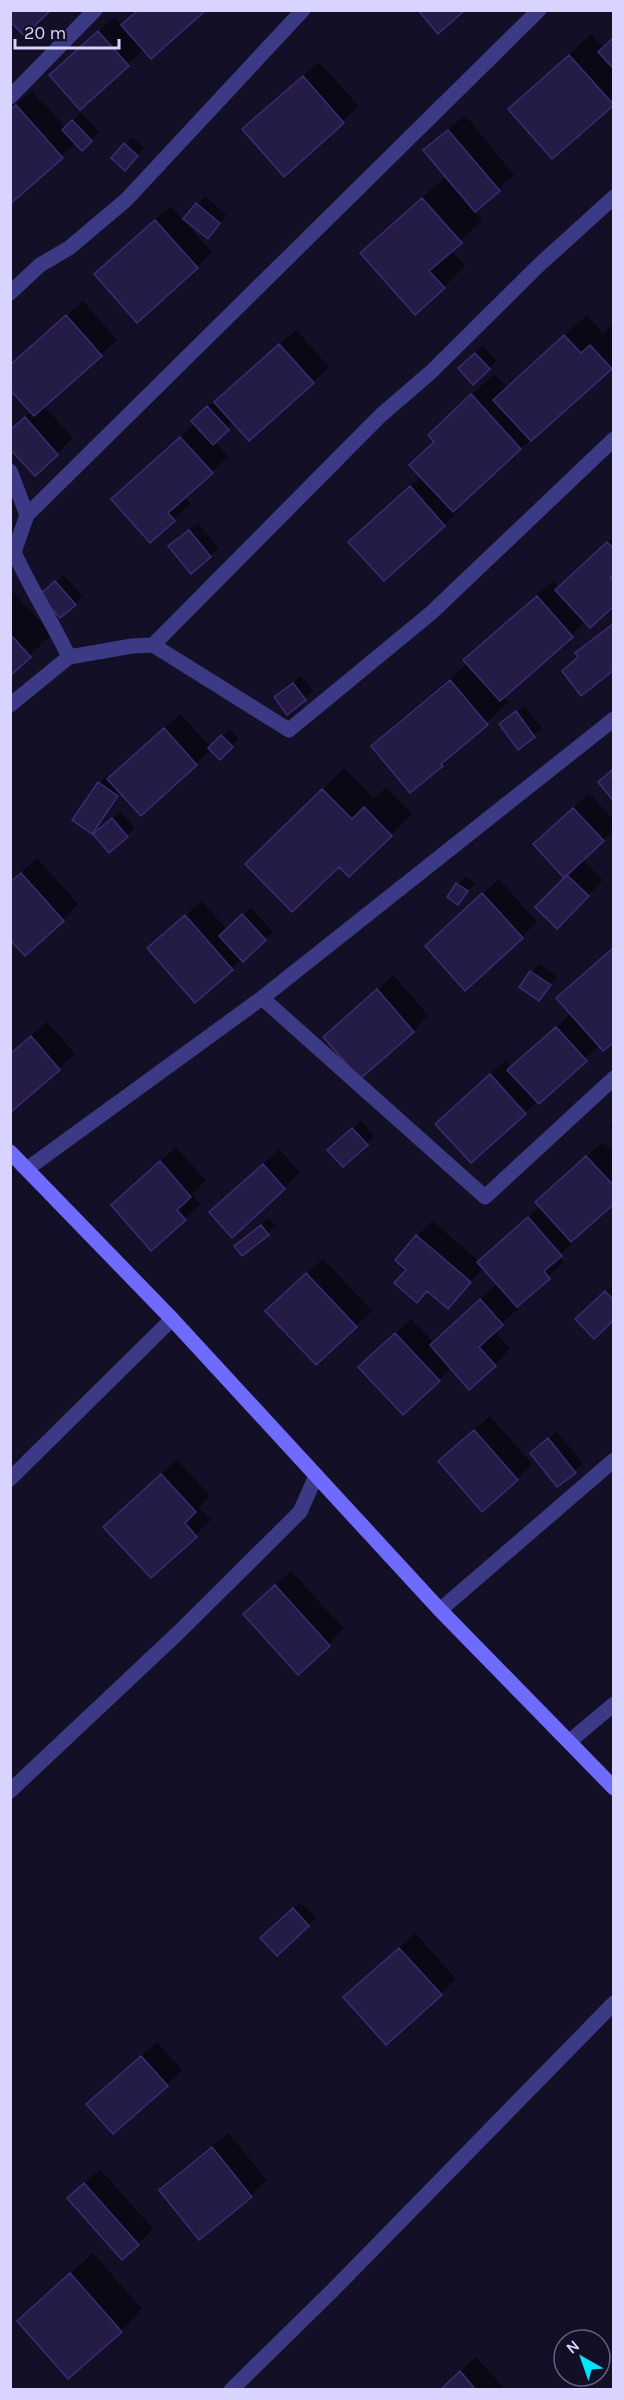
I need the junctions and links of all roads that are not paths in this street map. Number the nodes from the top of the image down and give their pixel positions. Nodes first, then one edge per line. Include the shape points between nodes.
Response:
1 (95, 10) edge
2 (303, 10) edge
3 (539, 10) edge
4 (10, 97) edge
5 (614, 196) edge
6 (10, 293) edge
7 (614, 439) edge
8 (10, 471) edge
9 (27, 515) junction
10 (153, 645) junction
11 (69, 657) junction
12 (10, 705) edge
13 (614, 719) edge
14 (262, 998) junction
15 (614, 1077) edge
16 (10, 1152) edge
17 (27, 1168) junction
18 (172, 1320) junction
19 (614, 1460) edge
20 (316, 1476) junction
21 (10, 1479) edge
22 (440, 1610) junction
23 (614, 1704) edge
24 (570, 1741) junction
25 (614, 1788) edge
26 (10, 1791) edge
27 (614, 2003) edge
28 (231, 2390) edge

1 - 4 street
2 - 6 street via 126,200 69,248 40,265
3 - 9 street
5 - 10 street via 381,415
7 - 10 street via 431,613 289,730
8 - 9 street
9 - 11 street via 14,552
10 - 11 street
11 - 12 street
13 - 14 street
14 - 15 street via 485,1197
14 - 17 street
16 - 17 street
17 - 18 street
18 - 20 street
18 - 21 street
19 - 22 street
20 - 22 street
20 - 26 street via 300,1512
22 - 24 street
23 - 24 street
24 - 25 street
27 - 28 street

